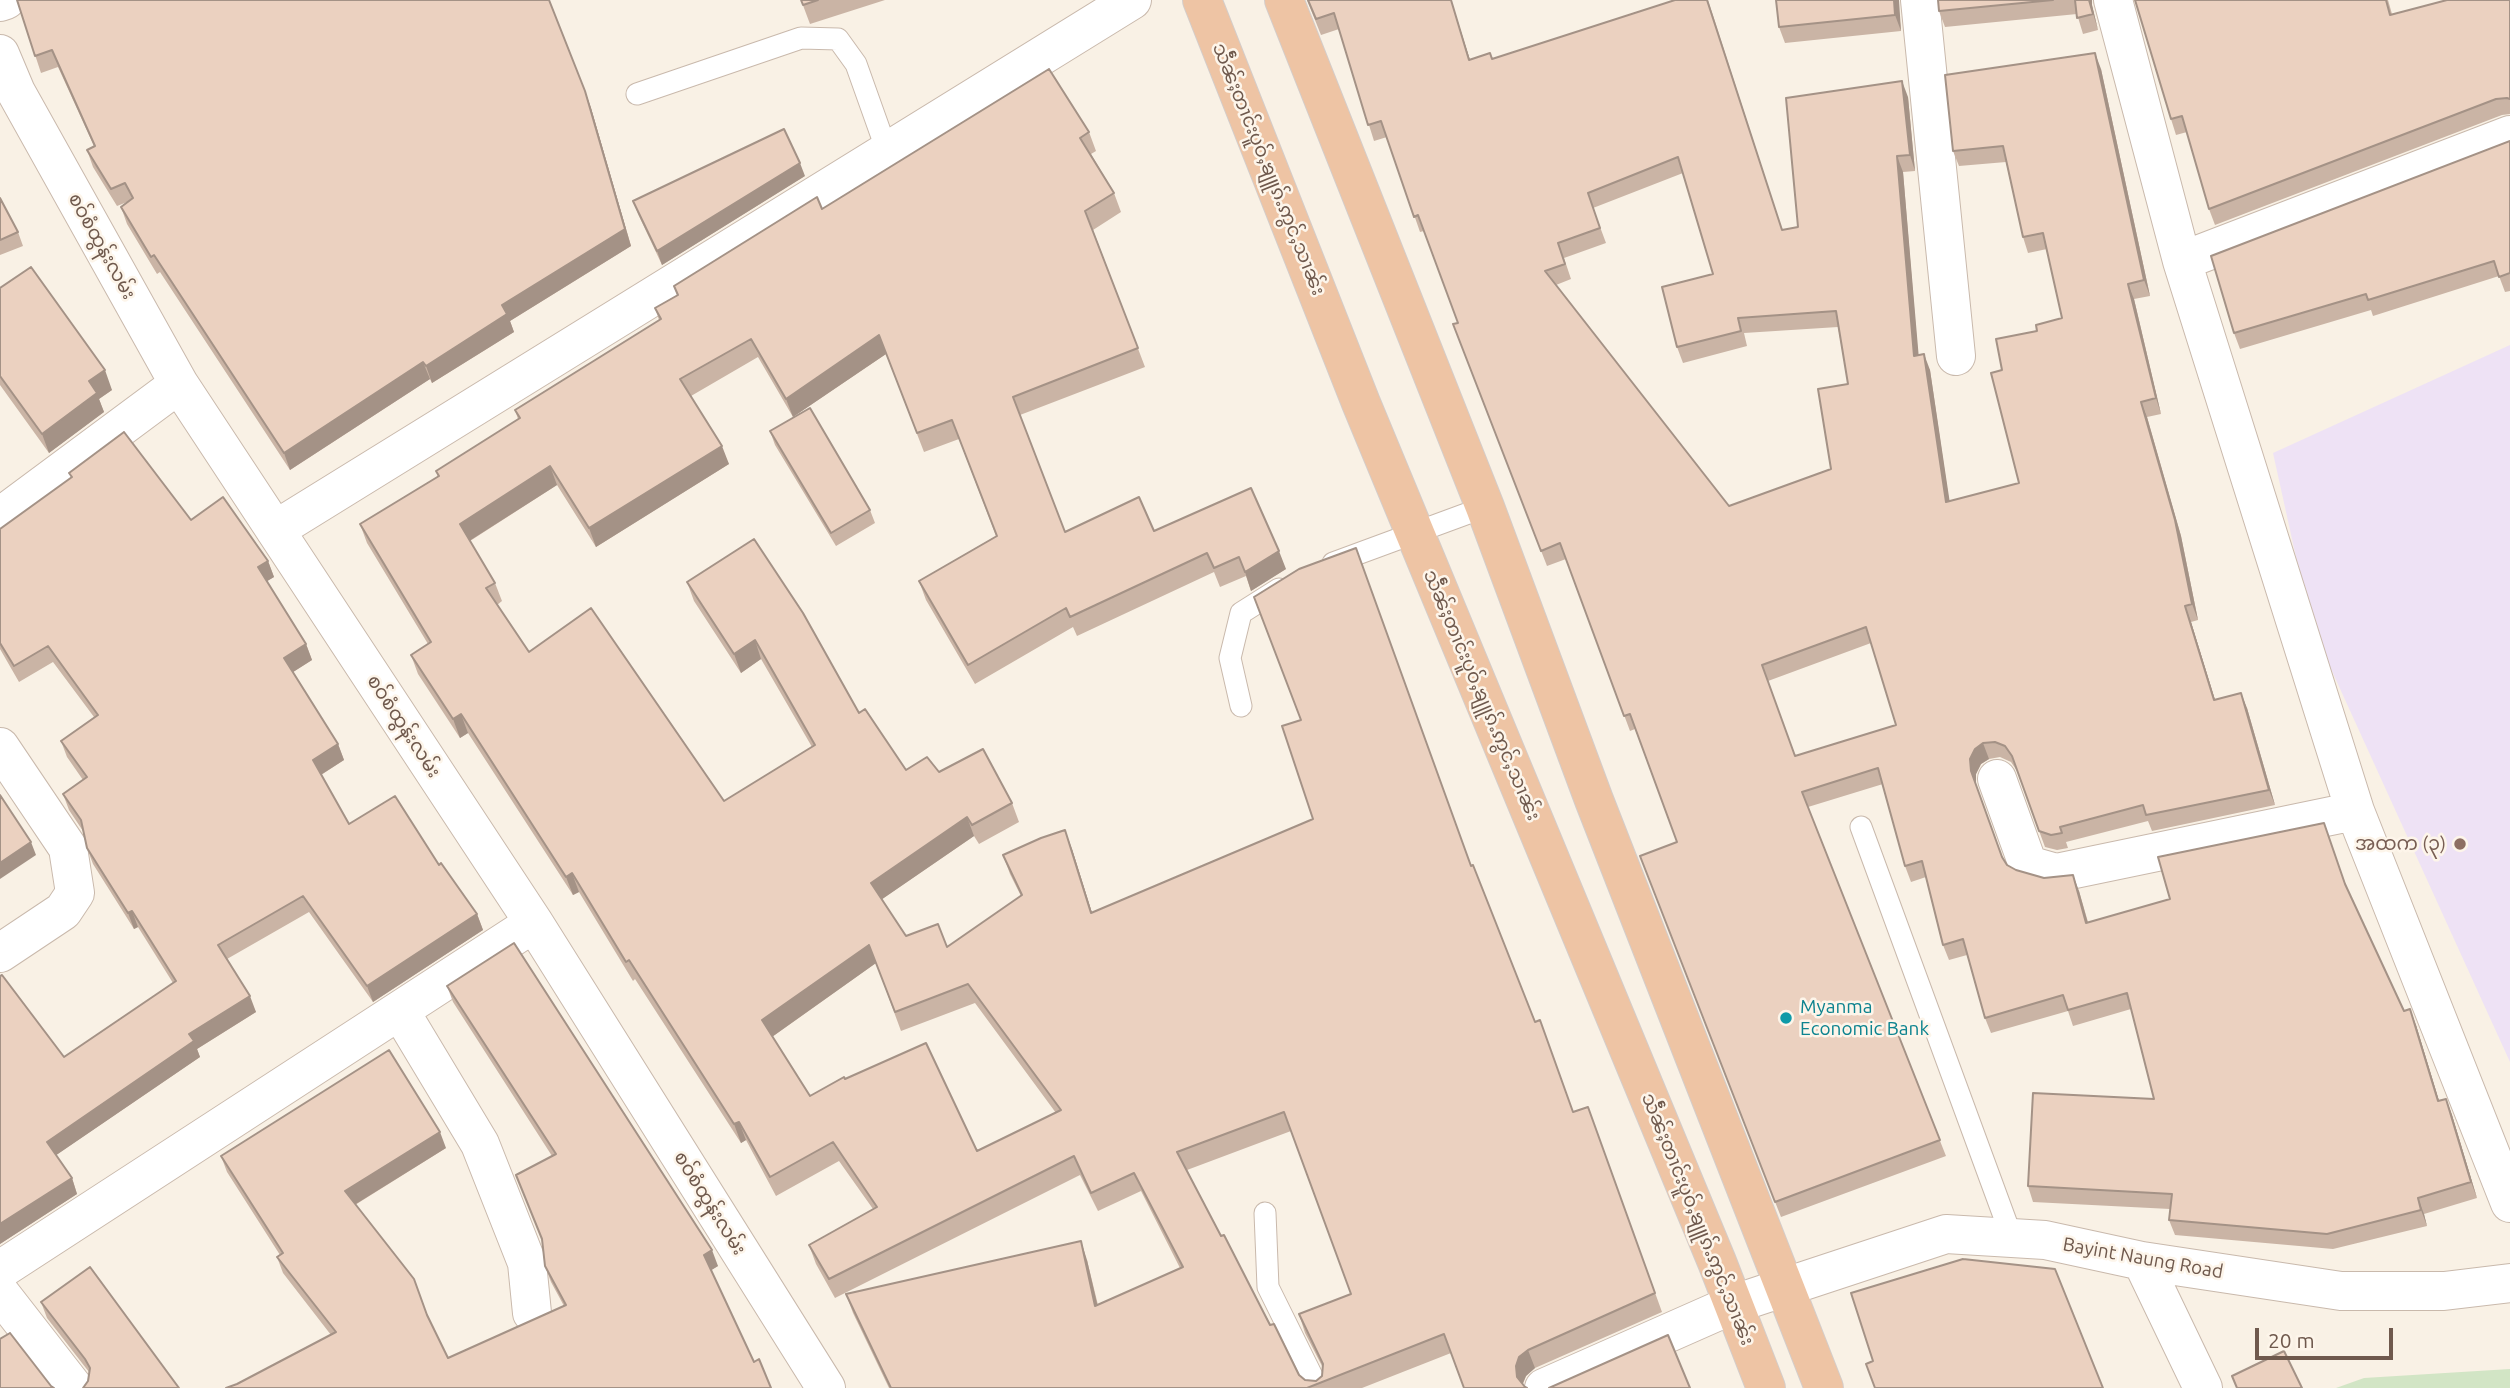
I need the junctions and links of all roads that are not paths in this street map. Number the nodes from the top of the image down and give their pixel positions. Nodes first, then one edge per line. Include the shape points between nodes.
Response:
1 (6, 0) edge
2 (1132, 0) edge
3 (1202, 0) edge
4 (1284, 0) edge
5 (1920, 0) edge
6 (2113, 0) edge
7 (0, 2) edge
8 (0, 54) edge
9 (637, 94) dead end
10 (8, 95) edge
11 (2510, 135) edge
12 (887, 151) junction
13 (2182, 261) junction
14 (1956, 356) dead end
15 (179, 384) junction
16 (1485, 507) junction
17 (0, 517) edge
18 (275, 530) junction
19 (1415, 532) junction
20 (1241, 706) dead end
21 (0, 747) edge
22 (1997, 779) dead end
23 (2355, 811) junction
24 (1861, 827) dead end
25 (534, 923) junction
26 (0, 953) edge
27 (400, 1011) junction
28 (2510, 1203) edge
29 (1265, 1213) dead end
30 (2012, 1238) junction
31 (2142, 1261) junction
32 (0, 1270) edge
33 (2510, 1283) edge
34 (1783, 1289) junction
35 (0, 1293) edge
36 (1734, 1304) junction
37 (532, 1313) dead end
38 (74, 1388) edge
39 (826, 1388) edge
40 (1318, 1388) edge
41 (1544, 1388) edge
42 (1766, 1388) edge
43 (1824, 1388) edge
44 (2203, 1388) edge

1 - 7 street
2 - 12 street
3 - 19 highway, သဵႅၼ်ႈတၢင်းပူဝ်ႇၶျူၵ်ႉဢွင်ႇသၢၼ်း
4 - 16 highway
5 - 14 street
6 - 13 street
8 - 10 street, စဝ်စံထွန်းလမ်း
9 - 12 lane via 800,38 838,39 856,64
10 - 15 street, စဝ်စံထွန်းလမ်း
11 - 13 street
12 - 18 street
13 - 23 street
15 - 17 street
15 - 18 street, စဝ်စံထွန်းလမ်း
16 - 19 lane
16 - 34 highway
18 - 25 street, စဝ်စံထွန်းလမ်း
19 - 20 lane via 1307,573 1241,613 1230,658
19 - 36 highway, သဵႅၼ်ႈတၢင်းပူဝ်ႇၶျူၵ်ႉဢွင်ႇသၢၼ်း
21 - 26 street via 68,848 75,893 63,911
22 - 23 street via 2028,865 2056,873
23 - 28 street
24 - 30 lane
25 - 27 street
25 - 39 street, စဝ်စံထွန်းလမ်း
27 - 32 street
27 - 37 street via 480,1143 527,1263
29 - 40 lane via 1268,1287
30 - 31 street, Bayint Naung Road via 2045,1240
30 - 34 street, Bayint Naung Road via 1945,1234
31 - 33 street, Bayint Naung Road via 2341,1292 2444,1291
31 - 44 street
34 - 36 street, Bayint Naung Road
34 - 43 highway
35 - 38 street
36 - 41 street, Bayint Naung Road
36 - 42 highway, သဵႅၼ်ႈတၢင်းပူဝ်ႇၶျူၵ်ႉဢွင်ႇသၢၼ်း

